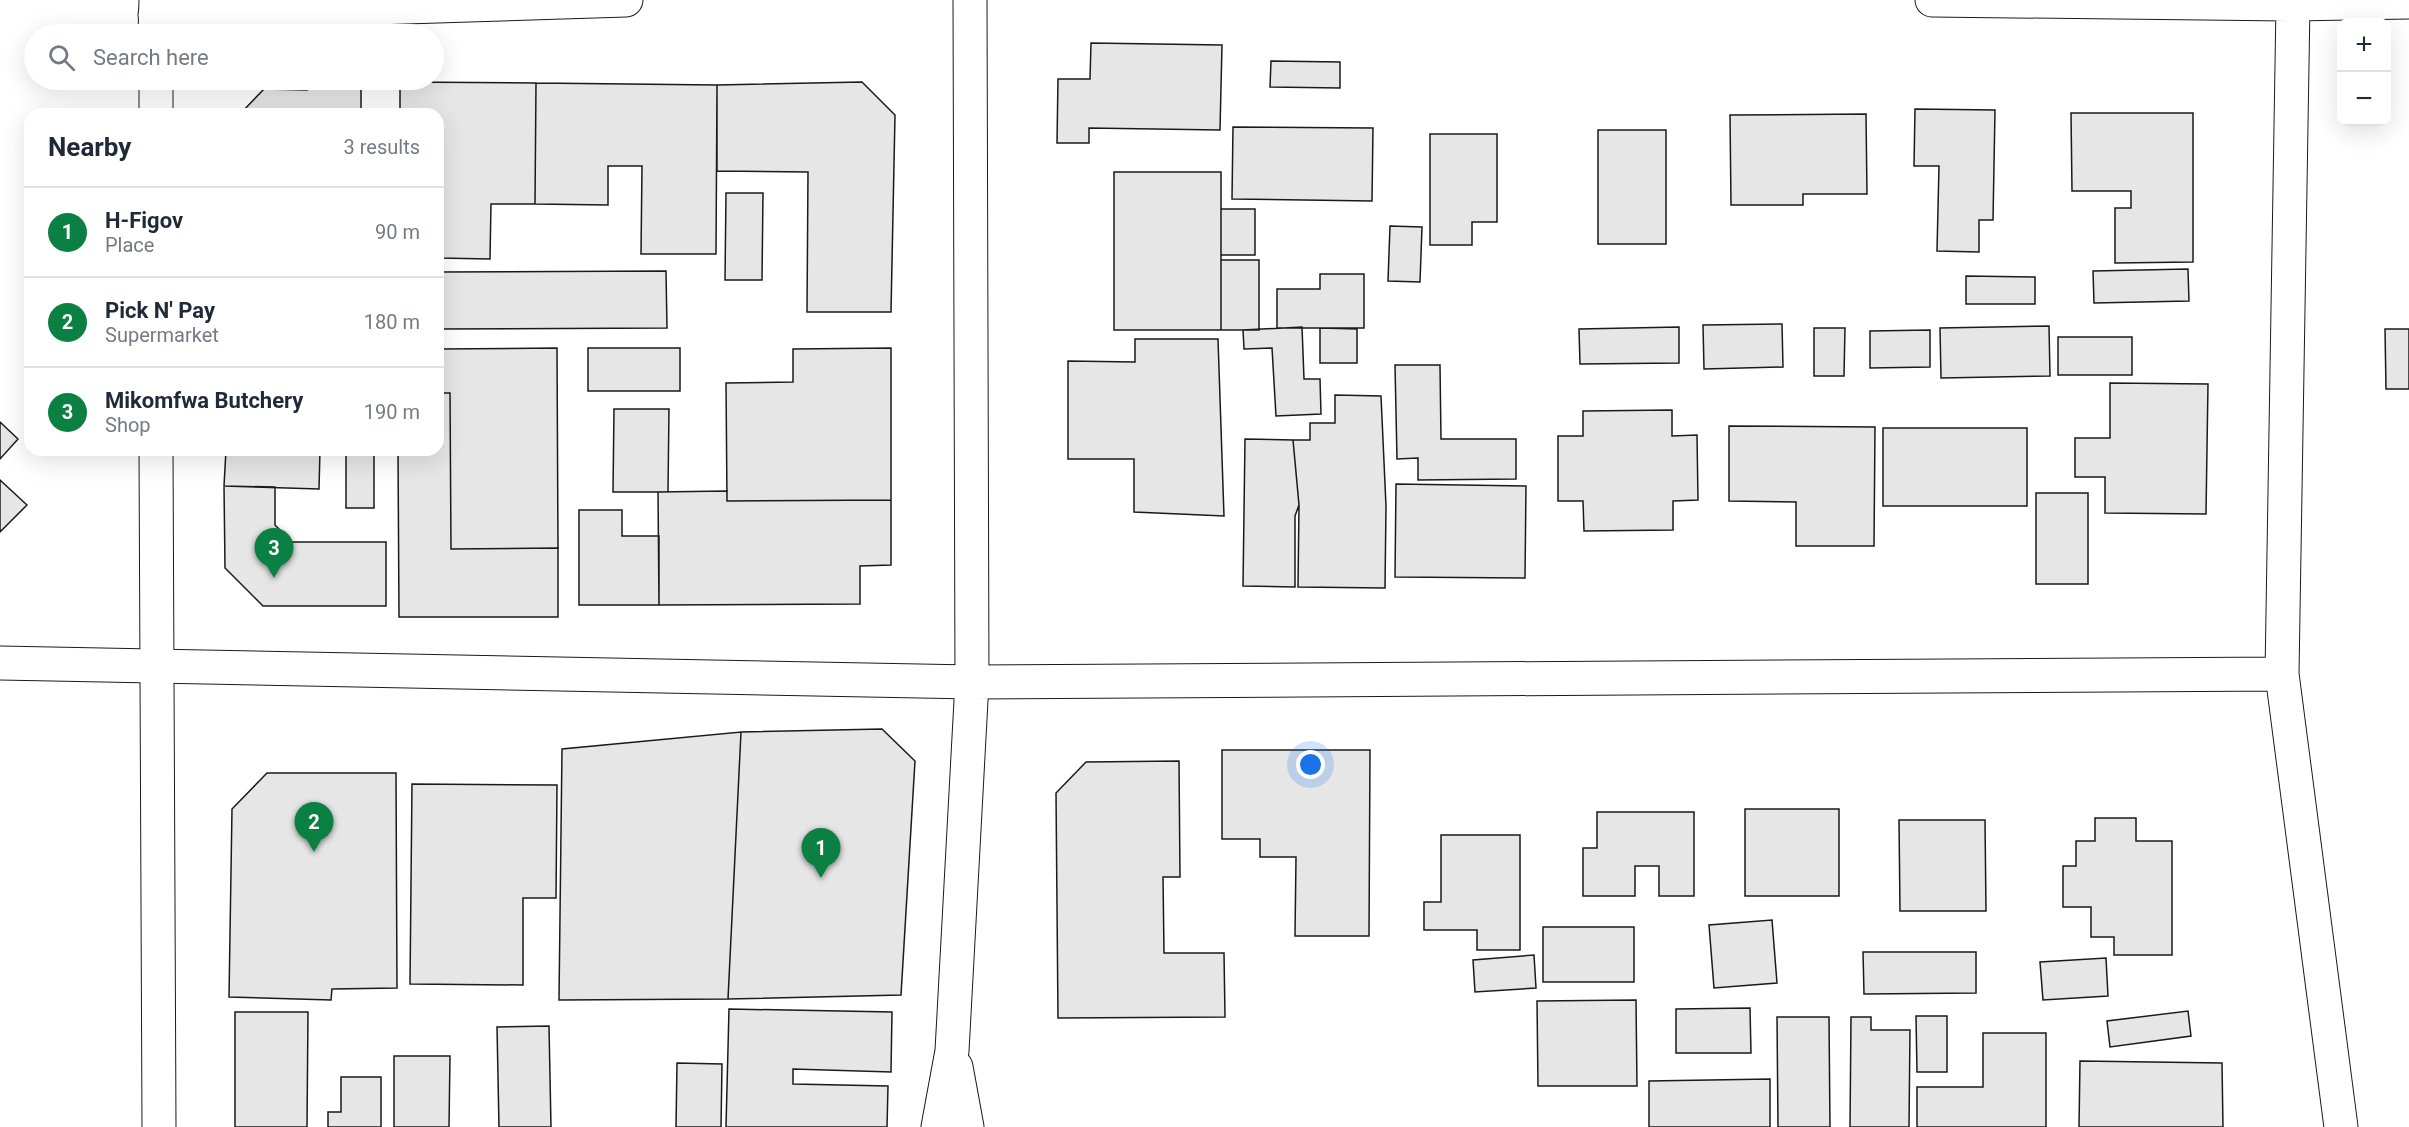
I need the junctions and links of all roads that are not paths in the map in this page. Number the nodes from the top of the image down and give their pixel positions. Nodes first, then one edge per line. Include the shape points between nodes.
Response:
1 (626, 0) edge
2 (970, 0) edge
3 (1932, 0) edge
4 (2409, 2) edge
5 (2293, 4) junction
6 (156, 16) edge
7 (156, 90) edge
8 (156, 108) edge
9 (156, 456) edge
10 (0, 663) edge
11 (156, 665) junction
12 (2282, 674) junction
13 (972, 682) junction
14 (952, 1051) junction
15 (159, 1127) edge
16 (938, 1127) edge
17 (967, 1127) edge
18 (2341, 1127) edge

1 - 6 street
2 - 13 street
3 - 5 street
4 - 5 street
5 - 12 street
7 - 8 street
9 - 11 street
10 - 11 street
11 - 13 street
11 - 15 street
12 - 13 street
12 - 18 street
13 - 14 street
14 - 16 street
14 - 17 street

